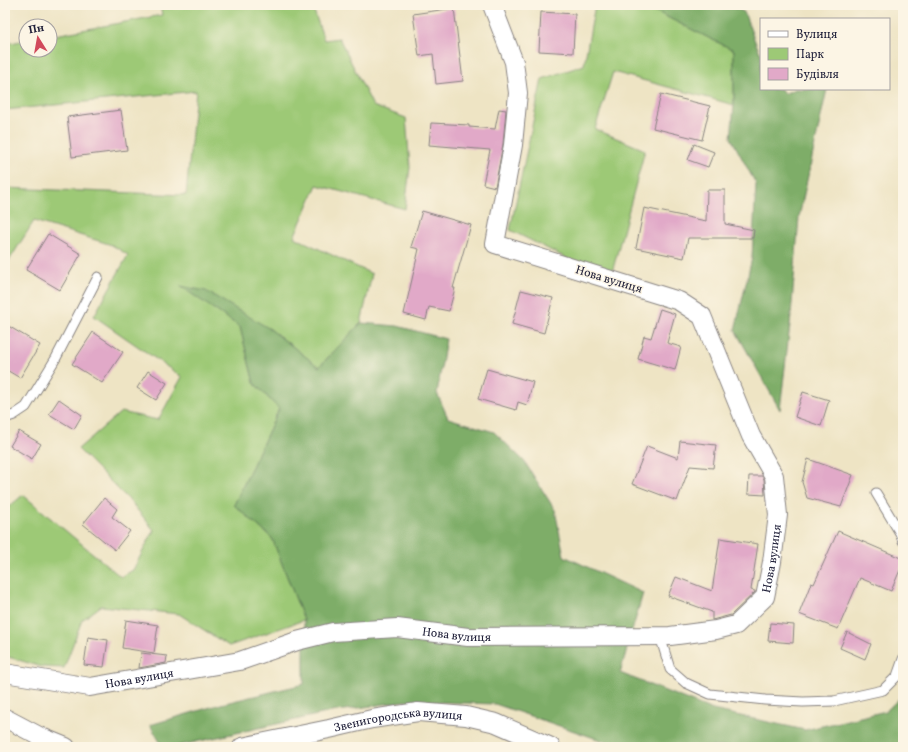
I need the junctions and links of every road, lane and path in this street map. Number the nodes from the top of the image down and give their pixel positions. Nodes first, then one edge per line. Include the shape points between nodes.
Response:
1 (492, 5) edge
2 (98, 277) dead end
3 (5, 418) edge
4 (876, 493) dead end
5 (903, 541) edge
6 (660, 636) junction
7 (903, 659) edge
8 (5, 673) edge
9 (5, 718) edge
10 (66, 747) edge
11 (242, 747) edge
12 (551, 747) edge

1 - 6 street, Нова вулиця via 514,62 518,93 513,145 495,244 679,301 702,316 751,436 774,476 778,515 765,597 736,625 716,630
2 - 3 lane via 56,358 26,407
4 - 5 lane
6 - 7 lane via 670,669 686,683 710,694 765,700 834,701 883,690 897,676
6 - 8 street, Нова вулиця via 468,637 397,628 333,632 240,662 90,687
9 - 10 street
11 - 12 street, Звенигородська вулиця via 372,719 418,712 466,716 496,723

